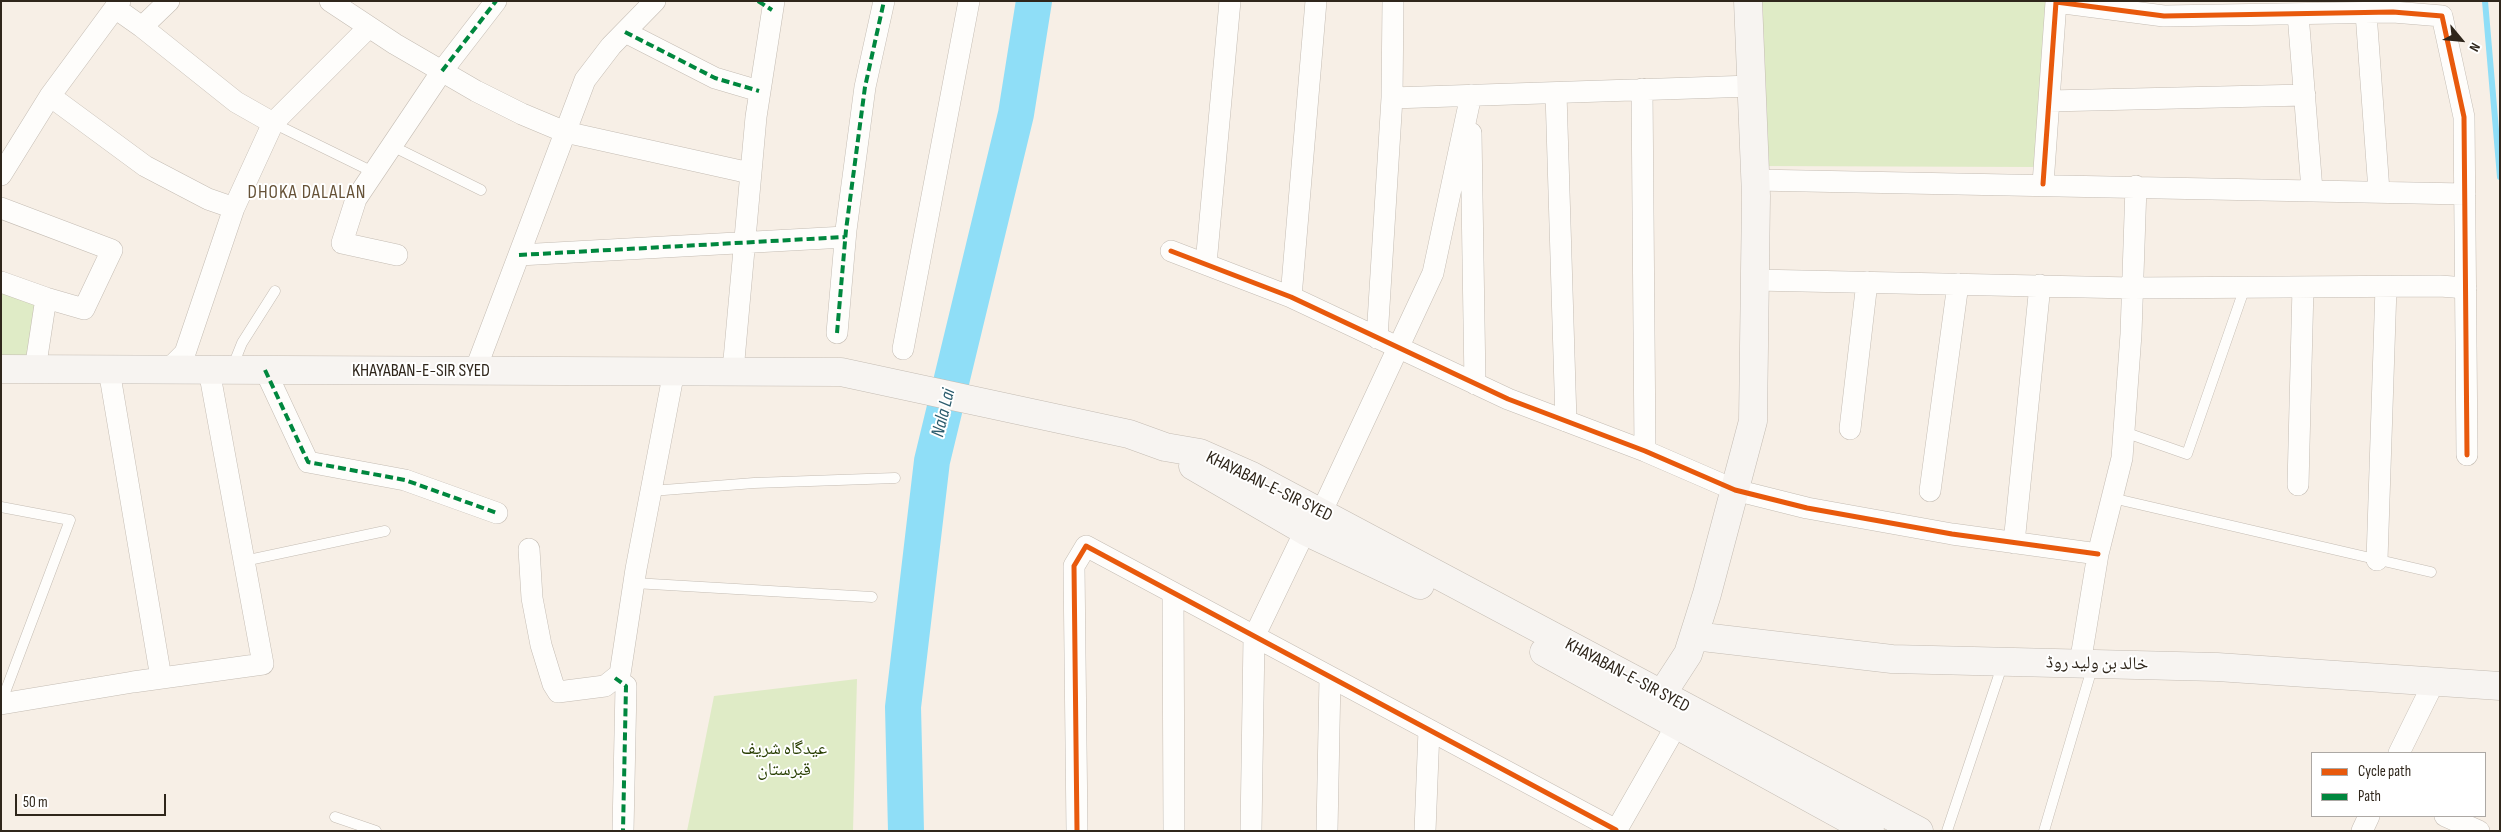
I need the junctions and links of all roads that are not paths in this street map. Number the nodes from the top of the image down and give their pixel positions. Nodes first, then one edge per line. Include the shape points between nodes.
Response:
1 (169, 1) edge
2 (330, 1) edge
3 (496, 1) edge
4 (655, 1) edge
5 (884, 1) edge
6 (970, 1) edge
7 (1230, 1) edge
8 (1316, 1) edge
9 (1393, 1) edge
10 (1748, 1) edge
11 (768, 4) edge
12 (117, 5) edge
13 (2327, 7) edge
14 (2366, 13) junction
15 (2298, 14) junction
16 (142, 27) junction
17 (369, 27) junction
18 (625, 32) junction
19 (442, 71) junction
20 (1752, 86) junction
21 (1642, 90) junction
22 (759, 91) junction
23 (1556, 93) junction
24 (50, 96) junction
25 (1470, 96) junction
26 (2305, 96) junction
27 (1392, 98) junction
28 (2049, 101) junction
29 (273, 124) junction
30 (565, 132) junction
31 (392, 146) junction
32 (373, 172) junction
33 (750, 173) junction
34 (1, 175) edge
35 (1755, 180) junction
36 (2043, 184) junction
37 (2136, 186) junction
38 (481, 190) dead end
39 (2312, 190) junction
40 (2379, 191) junction
41 (2465, 194) junction
42 (1, 208) edge
43 (234, 208) junction
44 (846, 237) junction
45 (744, 242) junction
46 (1171, 251) dead end
47 (398, 255) dead end
48 (519, 255) junction
49 (1206, 264) junction
50 (1755, 280) junction
51 (1, 282) edge
52 (1867, 282) junction
53 (1958, 284) junction
54 (2040, 286) junction
55 (2245, 287) junction
56 (2302, 287) junction
57 (2386, 287) junction
58 (2132, 288) junction
59 (2466, 288) junction
60 (275, 290) dead end
61 (1291, 297) junction
62 (46, 298) junction
63 (837, 333) dead end
64 (1377, 338) junction
65 (1398, 348) junction
66 (903, 349) dead end
67 (1, 370) edge
68 (34, 370) junction
69 (109, 370) junction
70 (168, 370) junction
71 (220, 370) junction
72 (265, 370) junction
73 (475, 371) junction
74 (674, 371) junction
75 (733, 371) junction
76 (1475, 384) junction
77 (1566, 421) junction
78 (1850, 429) dead end
79 (2124, 432) junction
80 (1645, 451) junction
81 (2467, 455) dead end
82 (895, 478) dead end
83 (2298, 485) dead end
84 (1735, 490) junction
85 (651, 491) junction
86 (1930, 491) dead end
87 (2112, 498) junction
88 (1, 507) edge
89 (497, 513) dead end
90 (1313, 522) junction
91 (385, 531) dead end
92 (2014, 542) junction
93 (528, 549) dead end
94 (2098, 554) junction
95 (2377, 560) junction
96 (244, 561) junction
97 (2431, 572) dead end
98 (634, 584) junction
99 (1173, 593) junction
100 (872, 597) dead end
101 (1254, 636) junction
102 (1694, 636) junction
103 (2003, 662) junction
104 (2087, 664) junction
105 (1330, 677) junction
106 (160, 678) junction
107 (615, 678) junction
108 (2434, 682) junction
109 (2500, 686) edge
110 (1662, 694) junction
111 (1, 704) edge
112 (1676, 726) junction
113 (1429, 730) junction
114 (2399, 752) edge
115 (335, 816) dead end
116 (2369, 817) edge
117 (2447, 817) edge
118 (1616, 830) edge
119 (376, 831) edge
120 (623, 831) edge
121 (1077, 831) edge
122 (1174, 831) edge
123 (1251, 831) edge
124 (1327, 831) edge
125 (1424, 831) edge
126 (1870, 831) edge
127 (1919, 831) edge
128 (1947, 831) edge
129 (2044, 831) edge
130 (2362, 831) edge
131 (2479, 831) edge

1 - 16 street
2 - 17 street
3 - 19 street
4 - 18 street
5 - 44 street via 865,87
6 - 66 street
7 - 49 street
8 - 61 street
9 - 27 street
10 - 20 main road
11 - 22 street
12 - 16 street
12 - 24 street
13 - 14 street
13 - 15 street
14 - 40 street
14 - 41 street via 2442,16 2464,117
15 - 26 street
15 - 28 street via 2164,16 2056,2
16 - 29 street via 236,102
17 - 19 street
17 - 29 street
18 - 22 street via 715,78
18 - 30 street via 585,80
19 - 30 street via 522,114
19 - 31 street
20 - 21 street
20 - 35 main road
21 - 23 street
21 - 80 street
22 - 33 street
23 - 25 street
23 - 77 street
24 - 34 street
24 - 43 street via 145,166 208,199
25 - 27 street
25 - 65 street via 1433,273
25 - 76 street
26 - 28 street
26 - 39 street
27 - 64 street
28 - 36 street
29 - 32 lane
29 - 43 street
30 - 33 street
30 - 48 street
31 - 32 street
31 - 38 lane
32 - 47 street via 356,198 342,243
33 - 45 street
35 - 36 street
35 - 50 main road
36 - 37 street
37 - 39 street
37 - 58 street
39 - 40 street
40 - 41 street
41 - 59 street
42 - 62 street via 112,250 84,309
43 - 70 street via 185,353
44 - 45 street
44 - 63 street
45 - 48 street
45 - 75 street
46 - 49 street
48 - 73 street
49 - 61 street
50 - 52 street
50 - 84 main road via 1753,421
51 - 62 street
52 - 53 street
52 - 78 street
53 - 54 street
53 - 86 street
54 - 58 street
54 - 92 street
55 - 56 street
55 - 58 street
55 - 79 lane via 2187,454
56 - 57 street
56 - 83 street
57 - 59 street
57 - 95 street
58 - 79 street
59 - 81 street
60 - 71 lane via 242,343
61 - 64 street
62 - 68 street
64 - 65 street
65 - 76 street
65 - 90 street
67 - 68 main road, KHAYABAN-E-SIR SYED
68 - 69 main road, KHAYABAN-E-SIR SYED
69 - 70 main road, KHAYABAN-E-SIR SYED
69 - 106 street
70 - 71 main road, KHAYABAN-E-SIR SYED
71 - 72 main road, KHAYABAN-E-SIR SYED
71 - 96 street
72 - 73 main road, KHAYABAN-E-SIR SYED
72 - 89 street via 308,462 405,480
73 - 74 main road, KHAYABAN-E-SIR SYED
74 - 75 main road, KHAYABAN-E-SIR SYED
74 - 85 street
75 - 90 main road, KHAYABAN-E-SIR SYED via 841,372 1129,434 1165,447 1200,453 1252,476
76 - 77 street
77 - 80 street
79 - 87 street via 2122,458
80 - 84 street
82 - 85 lane via 754,483
84 - 92 street via 1807,508
84 - 102 main road
85 - 98 street
87 - 94 street
87 - 95 lane
88 - 111 lane via 70,520
90 - 101 street
90 - 110 main road, KHAYABAN-E-SIR SYED
90 - 112 main road, KHAYABAN-E-SIR SYED
91 - 96 lane
92 - 94 street
93 - 107 street via 532,598 541,645 558,692 605,686
94 - 104 street
95 - 97 lane
96 - 106 street via 263,664
98 - 100 lane
98 - 107 street via 620,674
99 - 101 street
99 - 121 street via 1086,546 1074,566
99 - 122 street
101 - 105 street
101 - 123 street
102 - 103 main road, خالد بن ولید روڈ via 1892,659
102 - 110 main road via 1688,654
103 - 104 main road, خالد بن ولید روڈ
103 - 128 lane
104 - 108 main road, خالد بن ولید روڈ via 2217,667
104 - 129 lane
105 - 113 street
105 - 124 street
106 - 111 street
107 - 120 street via 626,686
108 - 109 main road, خالد بن ولید روڈ
108 - 114 street
110 - 127 main road, KHAYABAN-E-SIR SYED
112 - 118 street
112 - 126 main road, KHAYABAN-E-SIR SYED
113 - 118 street
113 - 125 street
115 - 119 lane
116 - 130 street
117 - 131 street

